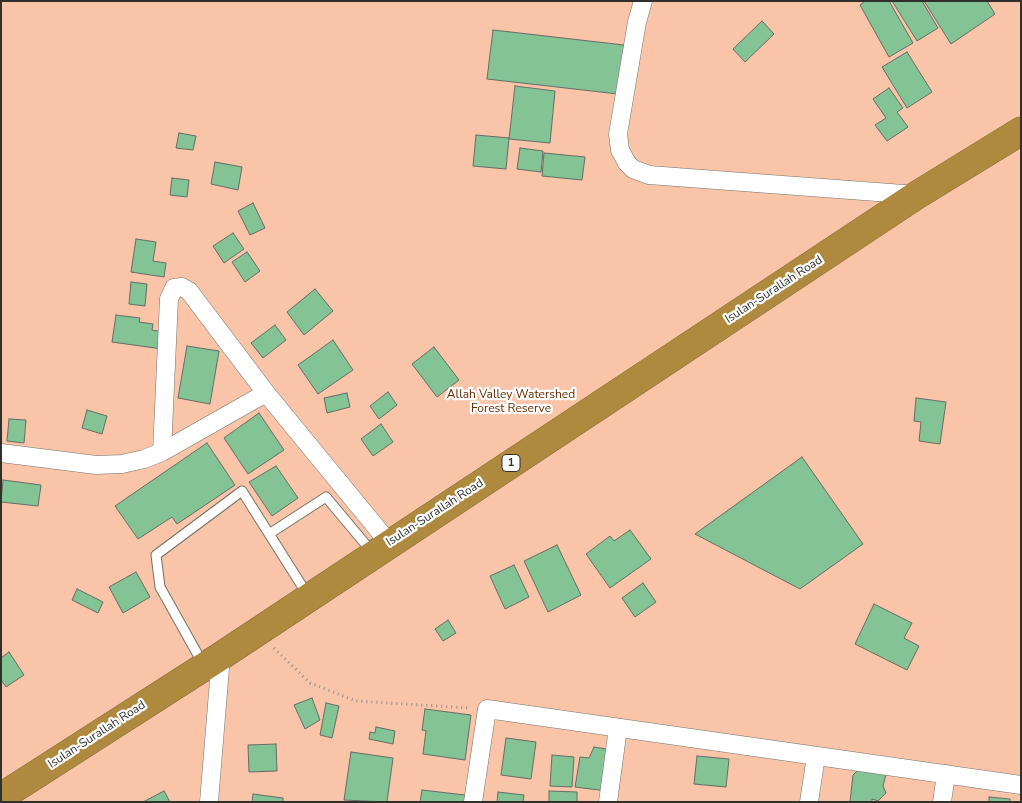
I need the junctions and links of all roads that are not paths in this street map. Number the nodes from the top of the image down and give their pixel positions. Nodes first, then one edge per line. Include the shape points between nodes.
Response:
1 (643, 1) edge
2 (1021, 131) edge
3 (918, 195) junction
4 (266, 393) junction
5 (162, 452) junction
6 (1, 453) edge
7 (269, 534) junction
8 (381, 548) junction
9 (309, 597) junction
10 (213, 661) junction
11 (618, 728) junction
12 (816, 756) junction
13 (946, 774) junction
14 (1021, 785) edge
15 (1, 797) edge
16 (209, 802) edge
17 (473, 802) edge
18 (608, 802) edge
19 (809, 802) edge
20 (942, 802) edge

1 - 3 street via 618,134 620,150 633,169 649,175
2 - 3 highway, Isulan-Surallah Road / 1
3 - 8 highway, Isulan-Surallah Road / 1
4 - 5 street
4 - 5 street via 188,291 182,287 174,288 169,299
4 - 8 street
5 - 6 street via 122,464 96,465
7 - 8 lane via 326,497
7 - 9 lane
7 - 10 lane via 242,491 156,555 160,587
8 - 9 highway, Isulan-Surallah Road / 1
9 - 10 highway, Isulan-Surallah Road / 1
10 - 15 highway, Isulan-Surallah Road / 1
10 - 16 street
11 - 12 street
11 - 17 street via 487,709
11 - 18 street
12 - 13 street
12 - 19 street
13 - 14 street
13 - 20 street

